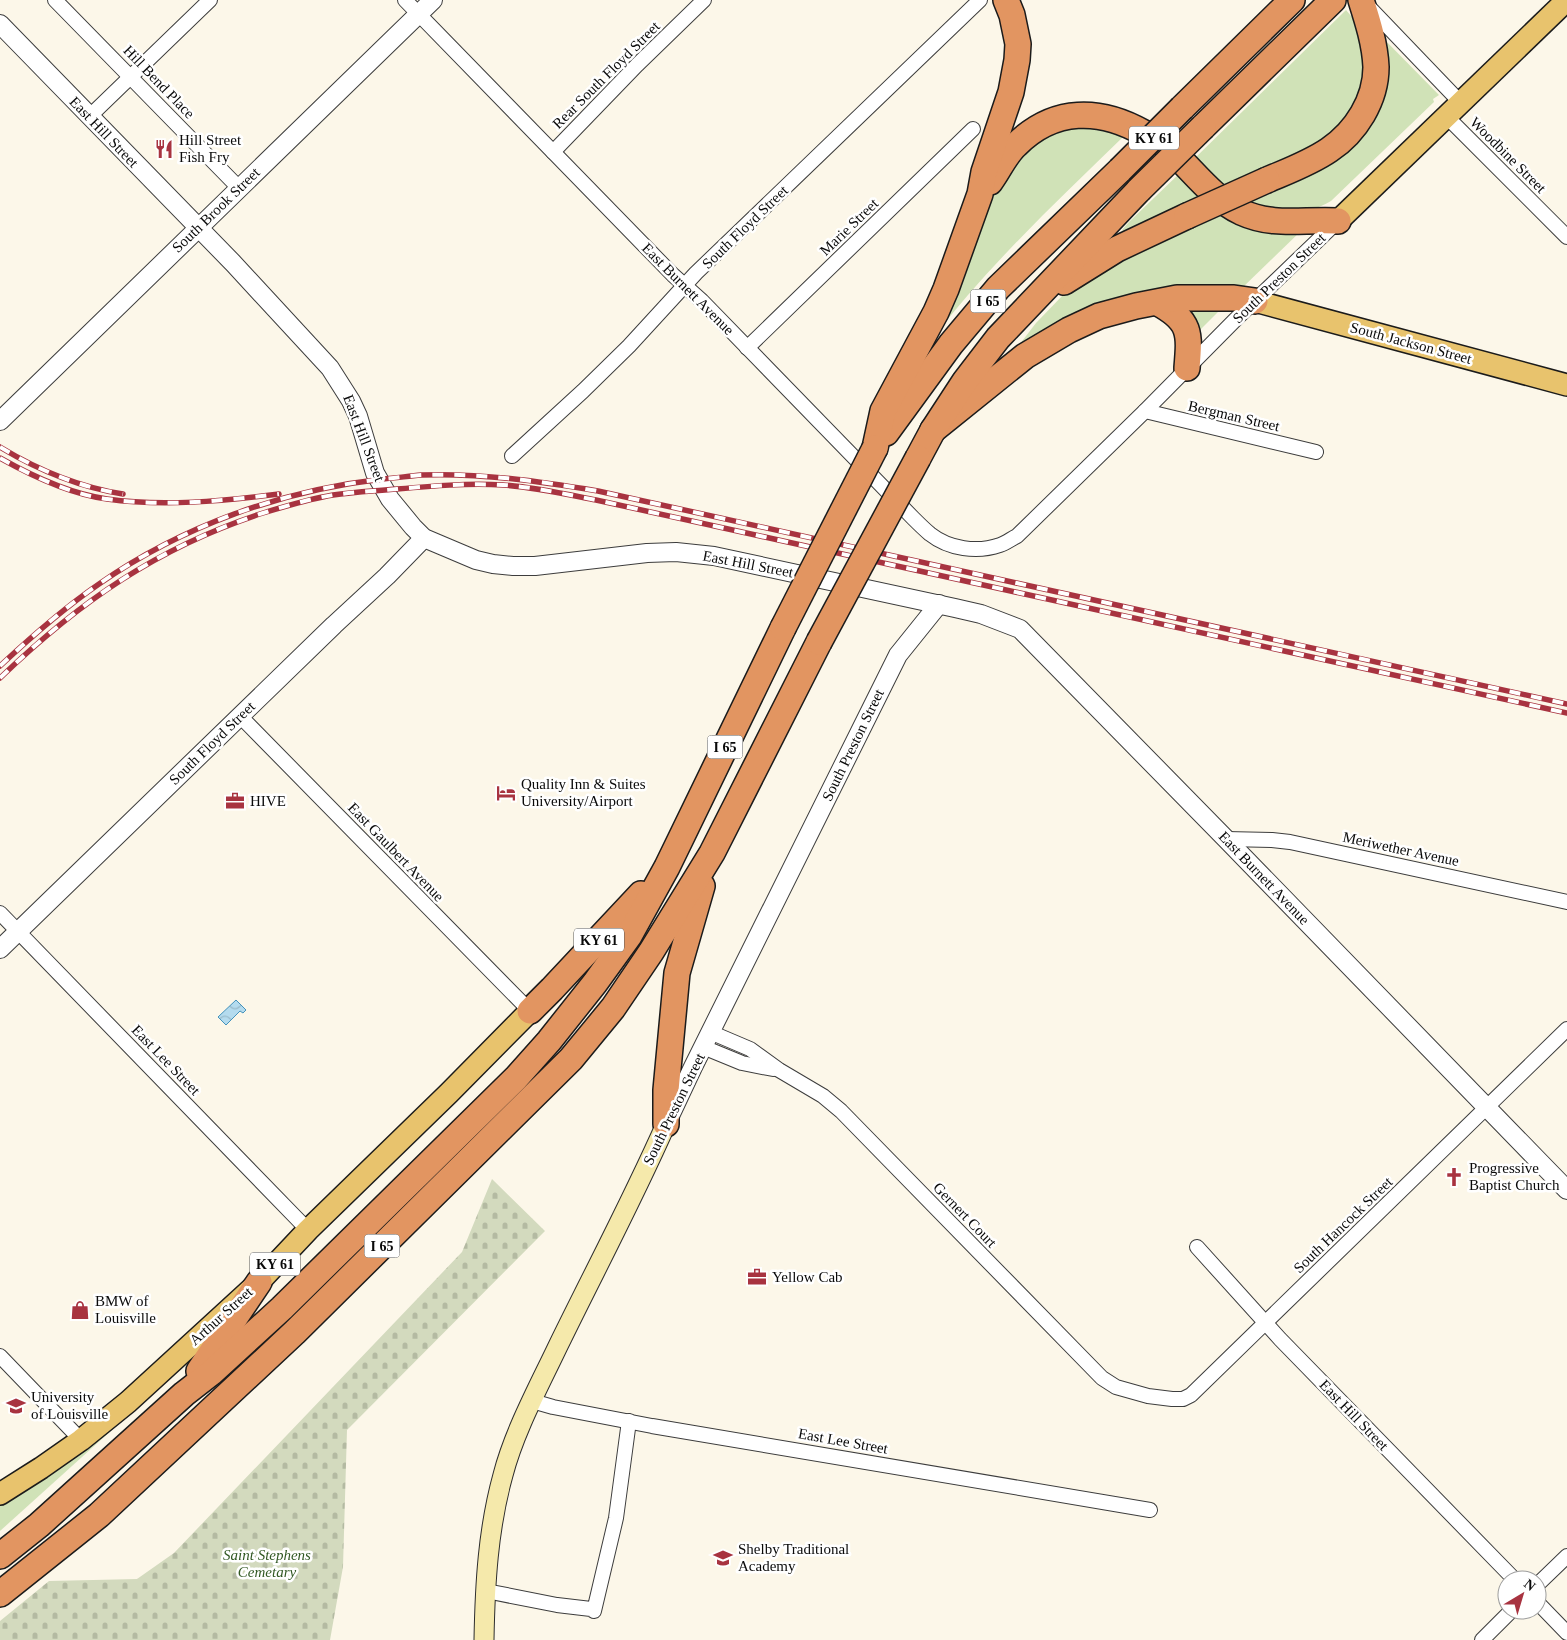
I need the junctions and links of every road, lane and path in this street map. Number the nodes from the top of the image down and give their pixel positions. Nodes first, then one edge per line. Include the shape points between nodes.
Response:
1 (55, 0) edge
2 (210, 0) edge
3 (405, 0) edge
4 (433, 0) edge
5 (704, 0) edge
6 (980, 0) edge
7 (1006, 0) edge
8 (1292, 0) edge
9 (1362, 0) edge
10 (1567, 0) edge
11 (1325, 8) edge
12 (419, 14) junction
13 (0, 24) edge
14 (131, 77) junction
15 (1454, 110) junction
16 (90, 116) junction
17 (973, 129) dead end
18 (553, 152) junction
19 (239, 188) junction
20 (980, 194) junction
21 (1338, 221) junction
22 (198, 228) junction
23 (1567, 237) edge
24 (685, 286) junction
25 (1255, 301) junction
26 (1158, 302) junction
27 (1023, 311) junction
28 (747, 348) junction
29 (1187, 368) junction
30 (1567, 385) edge
31 (1145, 411) junction
32 (0, 421) edge
33 (933, 430) junction
34 (875, 448) junction
35 (1316, 452) dead end
36 (512, 456) dead end
37 (424, 538) junction
38 (988, 547) joint
39 (939, 604) junction
40 (240, 716) junction
41 (1226, 839) junction
42 (712, 853) junction
43 (667, 867) junction
44 (1567, 902) edge
45 (0, 913) edge
46 (18, 931) junction
47 (0, 949) edge
48 (530, 1011) junction
49 (1567, 1029) edge
50 (707, 1040) junction
51 (1486, 1107) junction
52 (666, 1124) junction
53 (1567, 1190) edge
54 (308, 1230) junction
55 (1197, 1247) dead end
56 (259, 1282) junction
57 (1266, 1322) junction
58 (0, 1356) edge
59 (1122, 1389) joint
60 (184, 1394) junction
61 (532, 1401) junction
62 (629, 1422) junction
63 (81, 1440) junction
64 (0, 1494) edge
65 (1150, 1510) dead end
66 (0, 1556) edge
67 (1567, 1556) edge
68 (1505, 1570) edge
69 (1547, 1575) edge
70 (486, 1591) junction
71 (0, 1594) edge
72 (1547, 1612) edge
73 (1502, 1620) edge
74 (1567, 1633) edge
75 (484, 1640) edge
76 (1482, 1640) edge

1 - 14 street, Hill Bend Place
2 - 14 street
3 - 12 street, East Burnett Avenue
4 - 12 street, South Brook Street
5 - 18 street, Rear South Floyd Street
6 - 24 street, South Floyd Street
7 - 20 highway via 1016,29 1017,60 1011,92 984,172
8 - 34 highway, I 65, bridge via 998,288 951,344
9 - 15 street, Woodbine Street
9 - 27 highway, bridge via 1376,68 1365,109 1354,128 1339,143 1314,159 1116,249
10 - 15 main road, South Preston Street
11 - 27 highway, I 65, bridge via 1139,190
12 - 18 street, East Burnett Avenue
12 - 19 street, South Brook Street
13 - 16 street, East Hill Street
14 - 16 street
14 - 19 street, Hill Bend Place
15 - 21 main road, South Preston Street
15 - 23 street, Woodbine Street
16 - 22 street, East Hill Street
17 - 28 street, Marie Street
18 - 24 street, East Burnett Avenue
19 - 22 street, South Brook Street
20 - 21 highway, KY 61 via 1004,159 1028,135 1054,120 1075,115 1101,116 1127,123 1163,143 1215,195 1239,211 1271,222
20 - 34 highway, KY 61 via 936,312 883,410
21 - 25 street, South Preston Street
22 - 32 street, South Brook Street
22 - 37 street, East Hill Street via 330,368 352,400 375,473 390,499
24 - 28 street, East Burnett Avenue
24 - 36 street, South Floyd Street via 596,378
25 - 26 highway via 1177,298
25 - 29 street, South Preston Street
25 - 30 main road, South Jackson Street
26 - 29 highway via 1173,311 1187,331
26 - 33 highway via 1099,316 1069,330 1025,356
27 - 33 highway, I 65 via 965,381
28 - 38 street, East Burnett Avenue via 930,534 954,546 975,550
29 - 31 street, South Preston Street
31 - 35 street, Bergman Street
31 - 38 street, South Preston Street via 1017,536
33 - 42 highway, I 65, bridge via 819,642
34 - 43 highway, I 65, bridge
37 - 39 street, East Hill Street via 476,560 513,566 647,553 714,556
37 - 40 street, South Floyd Street
39 - 41 street, East Burnett Avenue via 981,614 1020,629
39 - 50 street, South Preston Street via 898,655
40 - 46 street, South Floyd Street
40 - 48 street, East Gaulbert Avenue
41 - 44 street, Meriwether Avenue via 1290,842
41 - 51 street, East Burnett Avenue
42 - 52 highway via 677,973
42 - 71 highway, I 65 via 613,1008 571,1059 295,1332 99,1515
43 - 48 highway, KY 61
43 - 60 highway, I 65 via 629,936 549,1041 516,1078 282,1308
45 - 46 street, East Lee Street
46 - 47 street, South Floyd Street
46 - 54 street, East Lee Street
48 - 54 main road, Arthur Street / KY 61
49 - 51 street, South Hancock Street
50 - 52 street, South Preston Street
50 - 59 street, Gernert Court via 750,1049 841,1111 1102,1378
51 - 53 street, East Burnett Avenue
51 - 57 street, South Hancock Street
52 - 61 main road, South Preston Street
54 - 56 main road, Arthur Street / KY 61
55 - 57 street, East Hill Street
56 - 60 highway
56 - 63 main road, Arthur Street / KY 61 via 128,1402
57 - 59 street, South Hancock Street via 1191,1395 1183,1399 1148,1396
57 - 68 street, East Hill Street
58 - 63 street
60 - 66 highway, I 65 via 39,1525
61 - 62 street, East Lee Street
61 - 70 main road, South Preston Street via 503,1473 492,1521
62 - 65 street, East Lee Street
62 - 70 street via 616,1518 594,1611
63 - 64 main road, Arthur Street / KY 61
67 - 69 street
70 - 75 main road, South Preston Street
72 - 74 street
73 - 76 street

